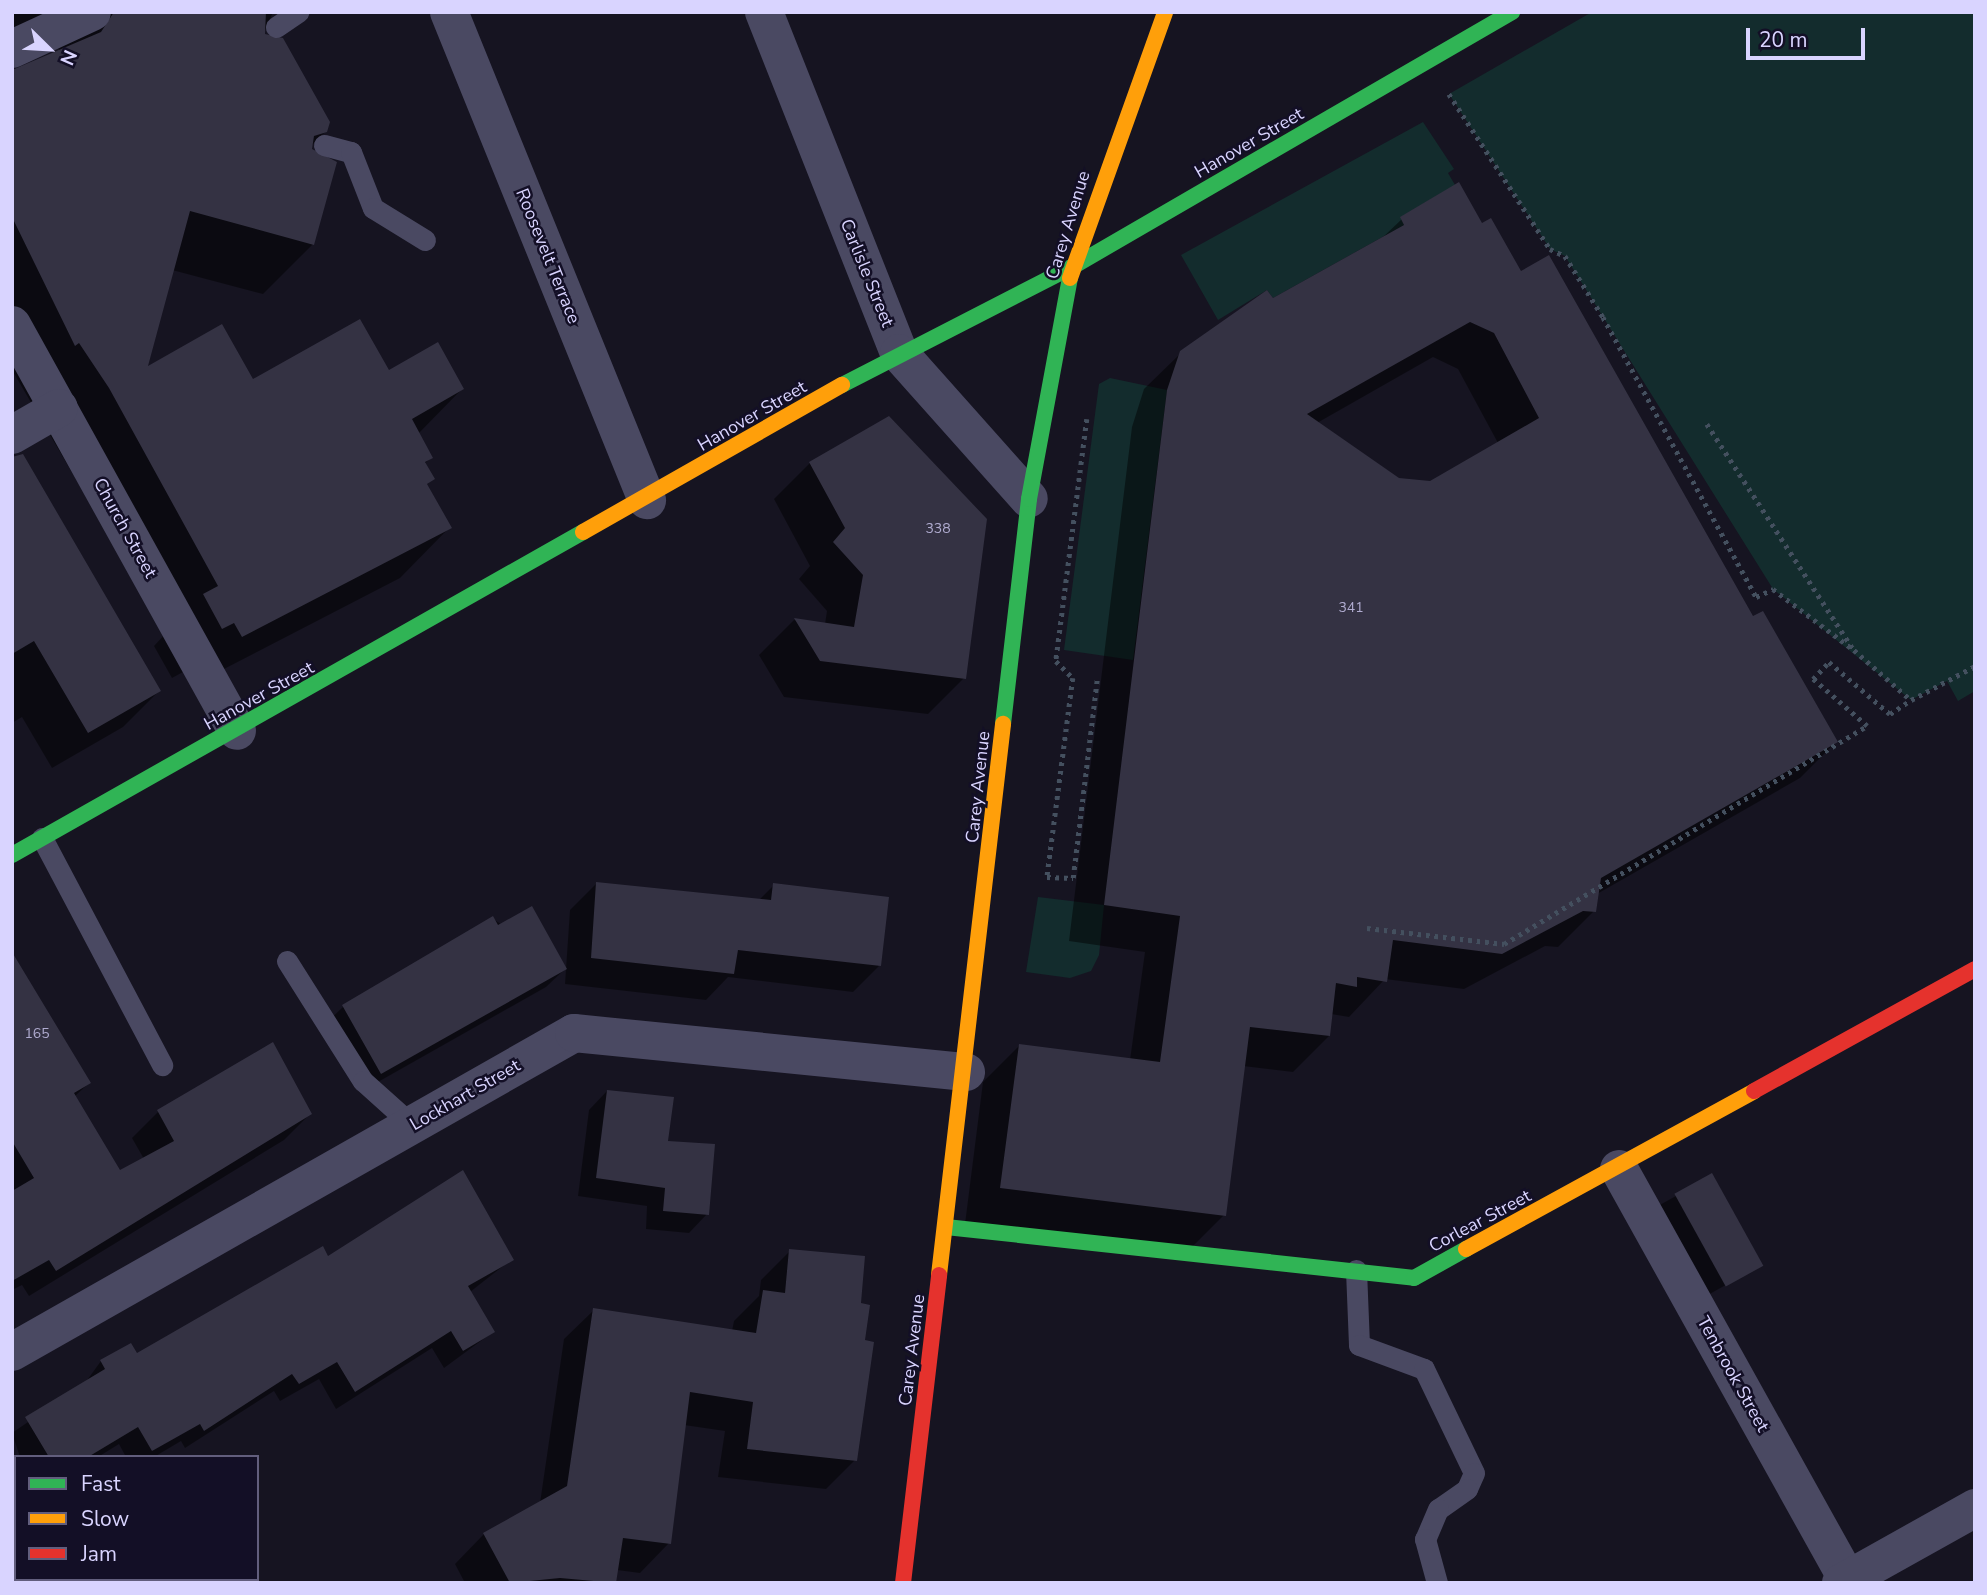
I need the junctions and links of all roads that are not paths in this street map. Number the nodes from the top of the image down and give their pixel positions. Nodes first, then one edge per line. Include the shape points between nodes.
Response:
1 (92, 12) edge
2 (298, 12) edge
3 (449, 12) edge
4 (764, 12) edge
5 (1165, 12) edge
6 (1513, 12) edge
7 (276, 27) dead end
8 (12, 49) edge
9 (324, 145) dead end
10 (425, 240) dead end
11 (1072, 267) junction
12 (12, 325) edge
13 (899, 353) junction
14 (59, 408) junction
15 (12, 435) edge
16 (647, 499) junction
17 (1029, 499) junction
18 (237, 731) junction
19 (42, 838) junction
20 (12, 855) edge
21 (287, 961) dead end
22 (1975, 968) edge
23 (162, 1065) dead end
24 (966, 1072) junction
25 (412, 1125) junction
26 (1619, 1169) junction
27 (946, 1227) junction
28 (1356, 1270) junction
29 (12, 1352) edge
30 (1975, 1508) edge
31 (1846, 1582) edge
32 (903, 1583) edge
33 (1437, 1583) edge

1 - 8 street
2 - 7 lane
3 - 16 street, Roosevelt Terrace
4 - 13 street, Carlisle Street
5 - 11 street, Carey Avenue
6 - 11 street, Hanover Street
9 - 10 lane via 351,152 373,208
11 - 13 street, Hanover Street
11 - 17 street, Carey Avenue
12 - 14 street, Church Street
13 - 16 street, Hanover Street
13 - 17 street, Carlisle Street
14 - 15 street
14 - 18 street, Church Street
16 - 18 street, Hanover Street
17 - 24 street, Carey Avenue
18 - 19 street, Hanover Street
19 - 20 street, Hanover Street
19 - 23 lane
21 - 25 lane via 363,1081
22 - 26 street, Corlear Street
24 - 25 street, Lockhart Street via 575,1033
24 - 27 street, Carey Avenue
25 - 29 street, Lockhart Street
26 - 28 street, Corlear Street via 1414,1278
26 - 31 street, Tenbrook Street
27 - 28 street, Corlear Street
27 - 32 street, Carey Avenue
28 - 33 lane via 1359,1345 1424,1369 1474,1473 1468,1489 1438,1509 1425,1539
30 - 31 street

